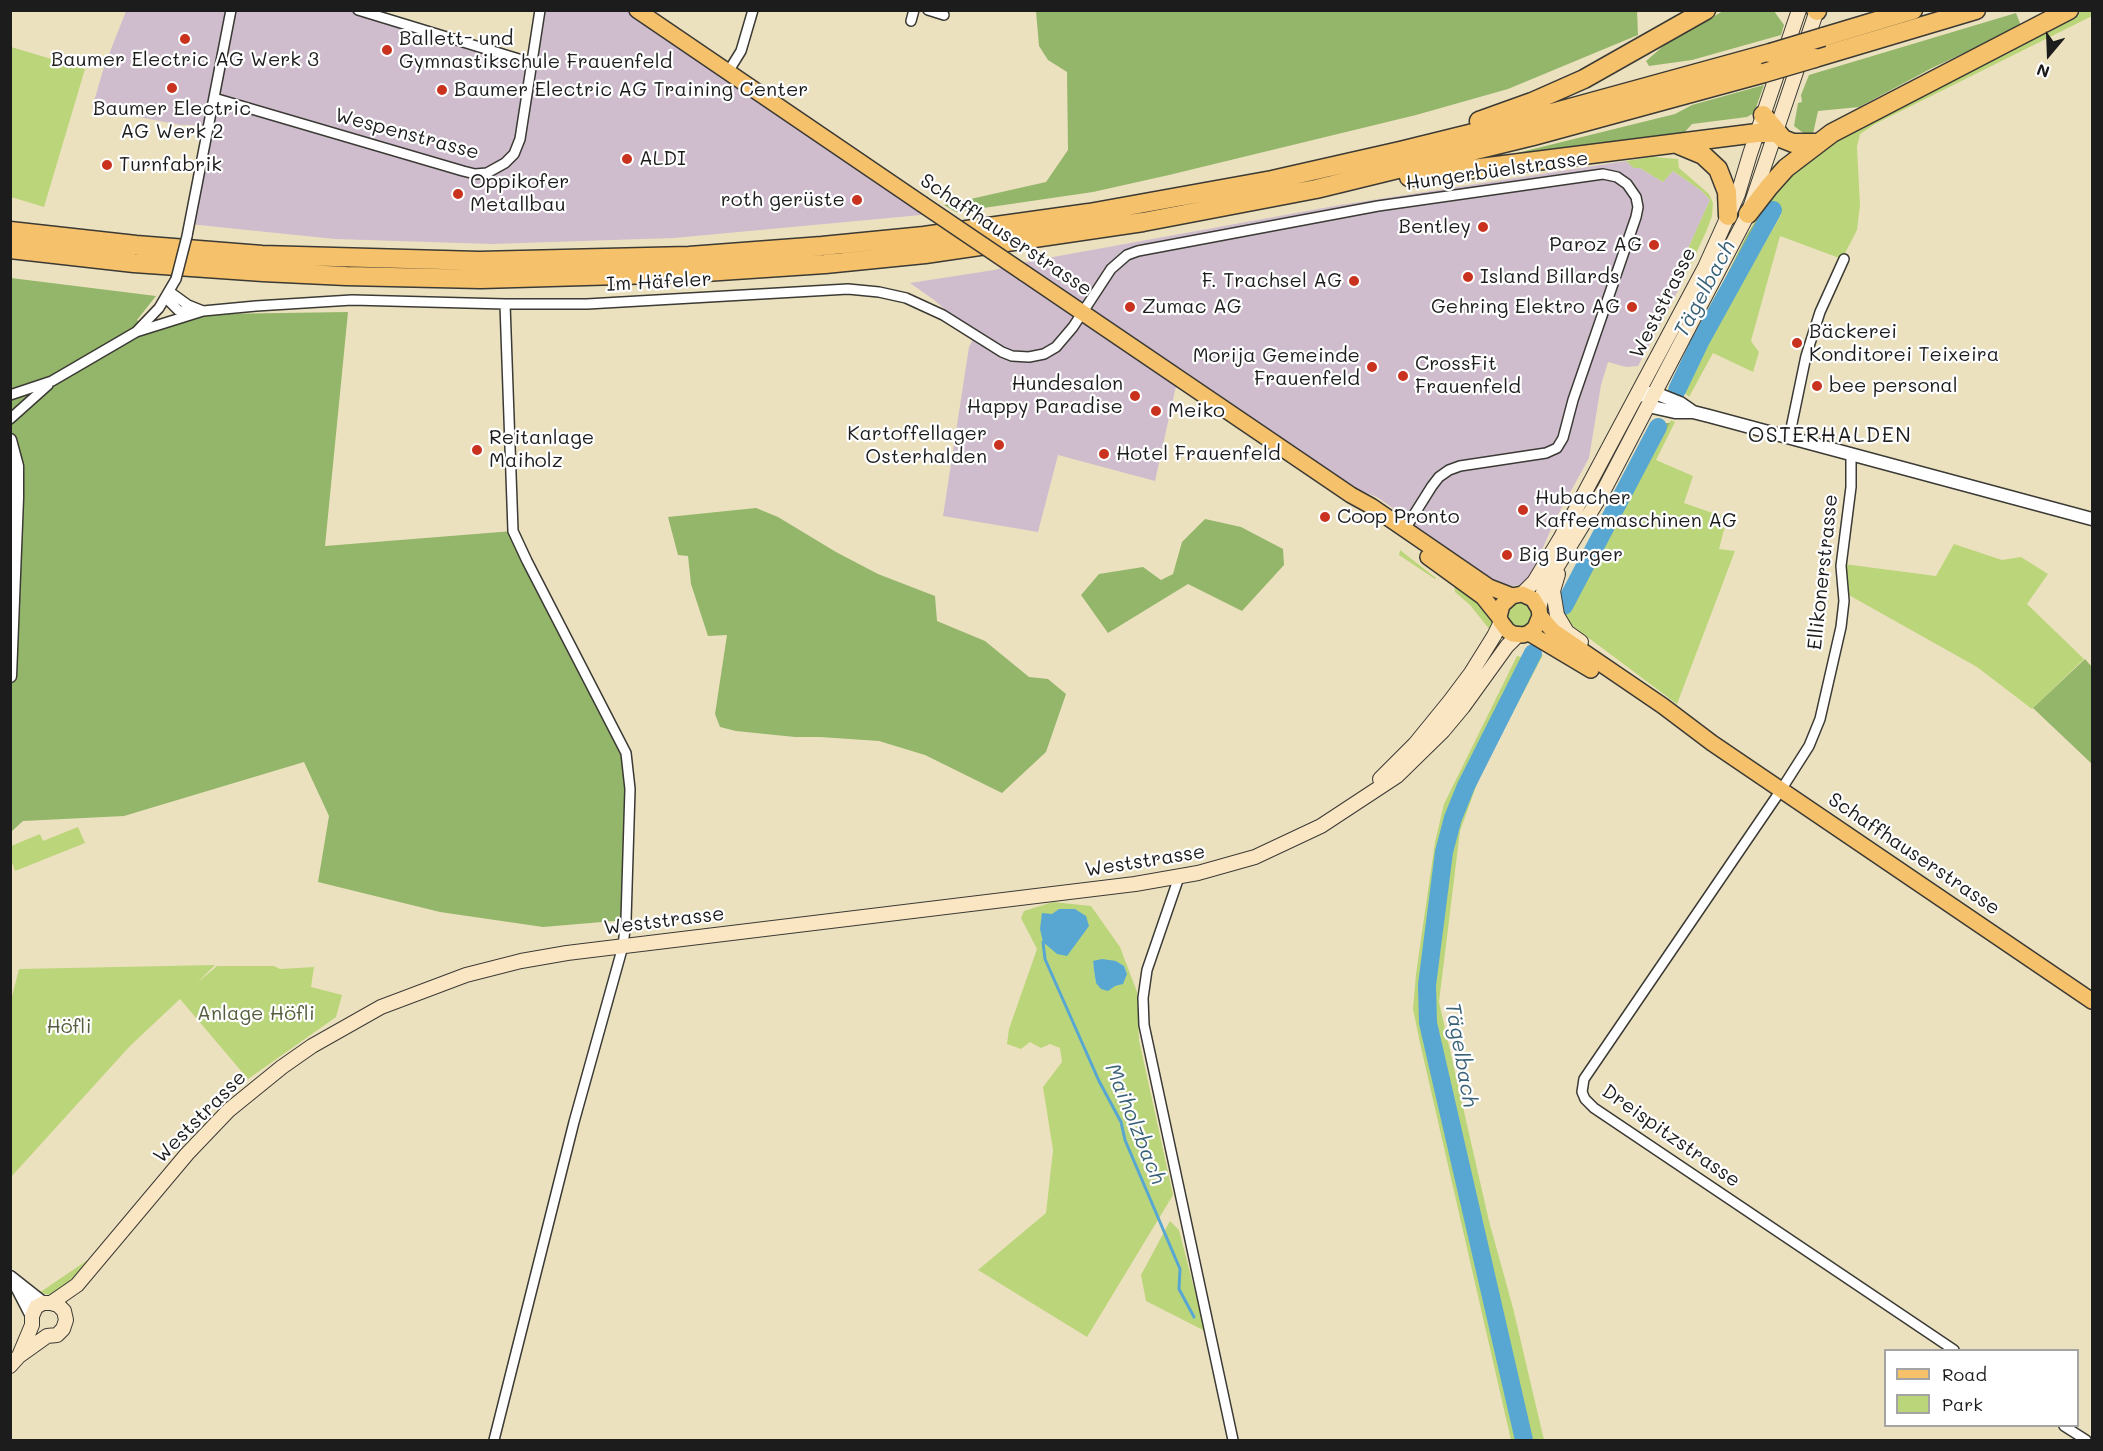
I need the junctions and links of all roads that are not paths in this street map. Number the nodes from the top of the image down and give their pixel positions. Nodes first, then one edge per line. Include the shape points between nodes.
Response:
1 (231, 10) edge
2 (358, 10) edge
3 (540, 10) edge
4 (637, 10) edge
5 (753, 10) edge
6 (914, 10) edge
7 (928, 10) edge
8 (1706, 10) edge
9 (1913, 10) edge
10 (1976, 10) edge
11 (2069, 10) edge
12 (1812, 11) edge
13 (944, 15) dead end
14 (911, 21) dead end
15 (532, 63) junction
16 (728, 72) junction
17 (214, 98) junction
18 (1763, 115) junction
19 (1776, 132) junction
20 (1757, 133) junction
21 (1817, 143) junction
22 (1677, 144) junction
23 (1401, 151) junction
24 (1316, 189) junction
25 (1748, 213) junction
26 (1728, 216) junction
27 (10, 231) edge
28 (10, 249) edge
29 (1844, 259) dead end
30 (168, 295) junction
31 (505, 304) junction
32 (203, 311) junction
33 (1082, 312) junction
34 (190, 314) junction
35 (136, 332) junction
36 (52, 381) junction
37 (1658, 394) junction
38 (10, 395) edge
39 (1636, 397) junction
40 (1651, 407) junction
41 (1678, 408) junction
42 (10, 419) edge
43 (1789, 435) junction
44 (10, 440) edge
45 (1851, 454) junction
46 (1351, 495) junction
47 (2092, 519) edge
48 (1405, 529) junction
49 (1561, 560) junction
50 (1517, 595) junction
51 (1540, 612) junction
52 (1500, 619) junction
53 (1524, 634) junction
54 (10, 676) edge
55 (1663, 706) junction
56 (1712, 742) junction
57 (1782, 790) junction
58 (1357, 803) junction
59 (1179, 877) junction
60 (623, 946) junction
61 (2092, 1001) edge
62 (12, 1279) edge
63 (77, 1285) junction
64 (47, 1303) junction
65 (65, 1316) junction
66 (32, 1320) junction
67 (47, 1336) junction
68 (1953, 1349) edge
69 (15, 1360) edge
70 (2067, 1427) edge
71 (494, 1440) edge
72 (1233, 1440) edge
73 (2086, 1440) edge

1 - 17 street
2 - 15 street
3 - 15 street, Wespenstrasse
4 - 16 main road, Schaffhauserstrasse
5 - 16 street via 741,51
6 - 14 street
7 - 13 street
8 - 23 highway via 1564,88
9 - 23 highway, bridge via 1770,53
10 - 24 highway, bridge via 1533,136
11 - 21 highway
12 - 18 main road, Weststrasse
12 - 19 main road, Weststrasse
15 - 17 street, Wespenstrasse via 514,154 487,173 463,171
16 - 33 main road, Schaffhauserstrasse, bridge
17 - 30 street, bridge via 187,236
18 - 19 highway
18 - 20 main road, Weststrasse
19 - 20 highway
19 - 21 highway via 1793,143
19 - 25 main road, Weststrasse
20 - 22 highway
20 - 26 main road, Weststrasse
21 - 25 highway via 1776,178
22 - 24 highway
22 - 26 highway via 1703,155 1718,170 1727,192
23 - 27 highway via 1272,180 1060,218 924,236 689,256 537,261 351,259 181,249
24 - 28 highway via 1143,222 968,248 825,264 639,276 346,276 144,264
25 - 37 main road, Weststrasse
26 - 39 main road, Weststrasse
29 - 43 street via 1820,312 1801,374
30 - 32 street
30 - 34 street via 178,310
30 - 35 street
31 - 32 street, Im Häfeler via 352,300
31 - 33 street, Im Häfeler via 870,291 920,303 997,349 1022,357 1044,354 1056,347
31 - 60 street via 513,531 626,753 630,789
32 - 34 street, Im Häfeler
33 - 46 main road, Schaffhauserstrasse
33 - 48 street, Hungerbüelstrasse via 1117,262 1138,251 1378,207 1603,174 1617,177 1636,197 1636,217 1557,448 1449,470 1432,486
34 - 35 street, Im Häfeler
35 - 36 street
36 - 38 street
36 - 42 street
37 - 39 street
37 - 40 main road, Weststrasse
37 - 41 street
39 - 50 main road, Weststrasse via 1548,560 1534,582
40 - 41 street
40 - 49 main road, Weststrasse
41 - 43 street
43 - 45 street
44 - 54 street via 17,466
45 - 47 street
45 - 57 street, Ellikonerstrasse via 1841,566 1841,627 1820,719 1809,746
46 - 48 main road, Schaffhauserstrasse
46 - 52 main road, Schaffhauserstrasse via 1483,597
48 - 50 main road, Schaffhauserstrasse via 1489,587
49 - 51 main road, Weststrasse via 1544,588
49 - 55 main road, Weststrasse via 1553,591 1560,622 1579,641 1642,685
50 - 51 main road via 1533,599
50 - 52 main road via 1502,605
51 - 53 main road via 1535,628
51 - 55 main road, Schaffhauserstrasse via 1553,631
52 - 53 main road via 1508,631
52 - 58 main road, Weststrasse via 1471,673 1435,722
53 - 56 main road, Schaffhauserstrasse
53 - 58 main road, Weststrasse via 1506,645 1463,707 1420,755
55 - 56 main road, Schaffhauserstrasse
56 - 57 main road, Schaffhauserstrasse
57 - 61 main road, Schaffhauserstrasse
57 - 68 street, Dreispitzstrasse via 1584,1079 1582,1092 1594,1108
58 - 59 main road, Weststrasse via 1280,847 1220,868
59 - 60 main road, Weststrasse
59 - 72 street via 1147,970 1144,1025
60 - 63 main road, Weststrasse via 521,961 466,975 381,1007 312,1046 230,1110 187,1154
60 - 71 street
62 - 64 street
62 - 66 street
63 - 64 main road, Weststrasse
63 - 65 main road, Weststrasse
64 - 65 main road via 62,1308
64 - 66 main road, Weststrasse via 36,1308
65 - 67 main road via 60,1332
66 - 67 main road via 38,1333
66 - 69 main road, Weststrasse
67 - 69 main road
70 - 73 street

